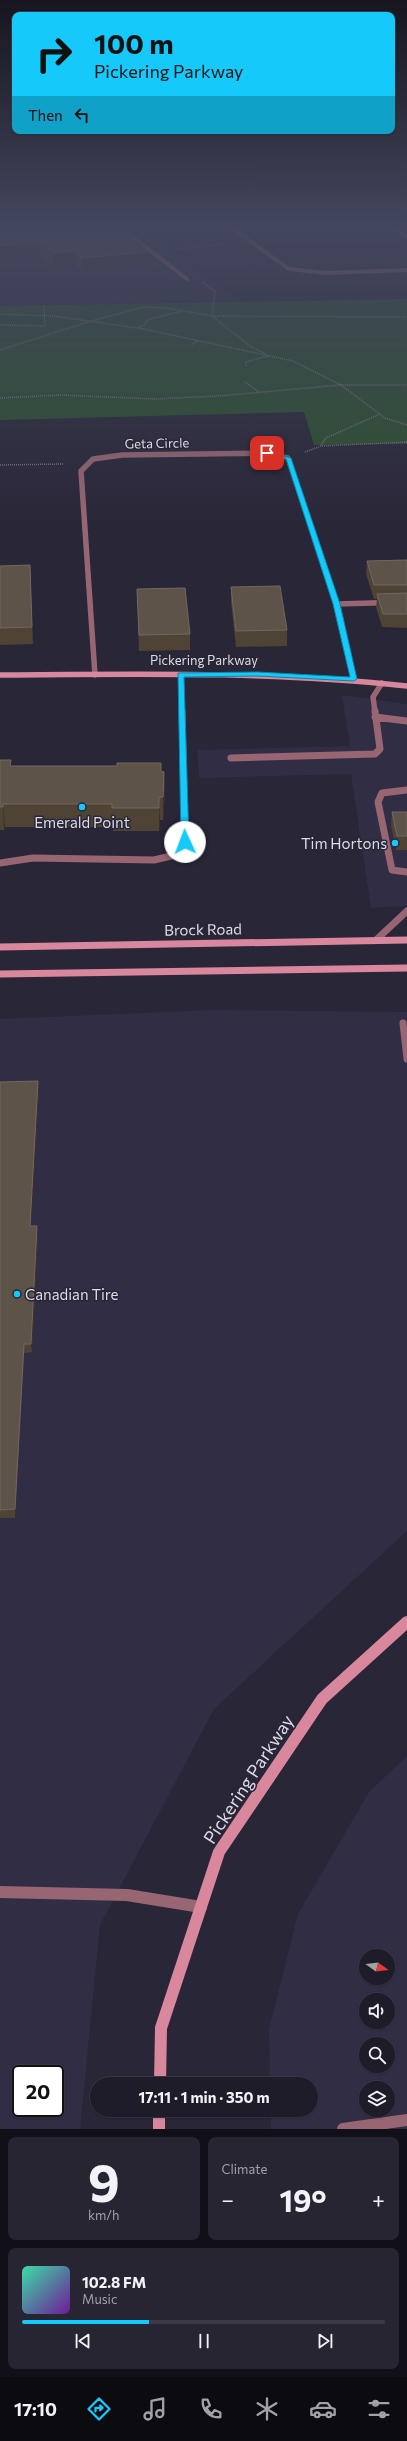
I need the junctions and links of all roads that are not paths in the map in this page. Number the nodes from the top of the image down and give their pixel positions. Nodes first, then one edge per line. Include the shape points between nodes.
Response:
1 (407, 602) edge
2 (336, 604) junction
3 (0, 675) edge
4 (95, 675) junction
5 (180, 675) junction
6 (354, 679) junction
7 (382, 683) junction
8 (407, 686) edge
9 (375, 717) junction
10 (407, 720) edge
11 (231, 758) dead end
12 (407, 790) edge
13 (0, 863) edge
14 (407, 872) edge
15 (407, 911) edge
16 (376, 940) junction
17 (407, 940) edge
18 (0, 947) edge
19 (407, 968) edge
20 (0, 974) edge
21 (403, 1023) dead end
22 (407, 1054) edge
23 (407, 1622) edge
24 (0, 1892) edge
25 (202, 1907) junction
26 (160, 2077) edge
27 (159, 2117) edge
28 (407, 2120) edge
29 (159, 2129) edge
30 (342, 2129) edge

1 - 2 street
2 - 4 street, Geta Circle via 288,458 267,453 122,455 93,459 81,470
2 - 6 street
3 - 4 street, Pickering Parkway
4 - 5 street, Pickering Parkway
5 - 6 street, Pickering Parkway via 258,674
5 - 13 street via 185,842 172,856 154,860 33,858
6 - 7 street, Pickering Parkway
7 - 8 street, Pickering Parkway
7 - 9 street via 373,697
9 - 10 street
9 - 11 street via 380,749 375,754
12 - 14 street via 382,792 378,802 392,870
15 - 16 street
16 - 17 street, Brock Road
16 - 18 street, Brock Road
19 - 20 street
21 - 22 street
23 - 25 street, Pickering Parkway via 322,1699 219,1852
24 - 25 street via 127,1895
25 - 26 street, Pickering Parkway via 161,2028
27 - 29 street
28 - 30 street

